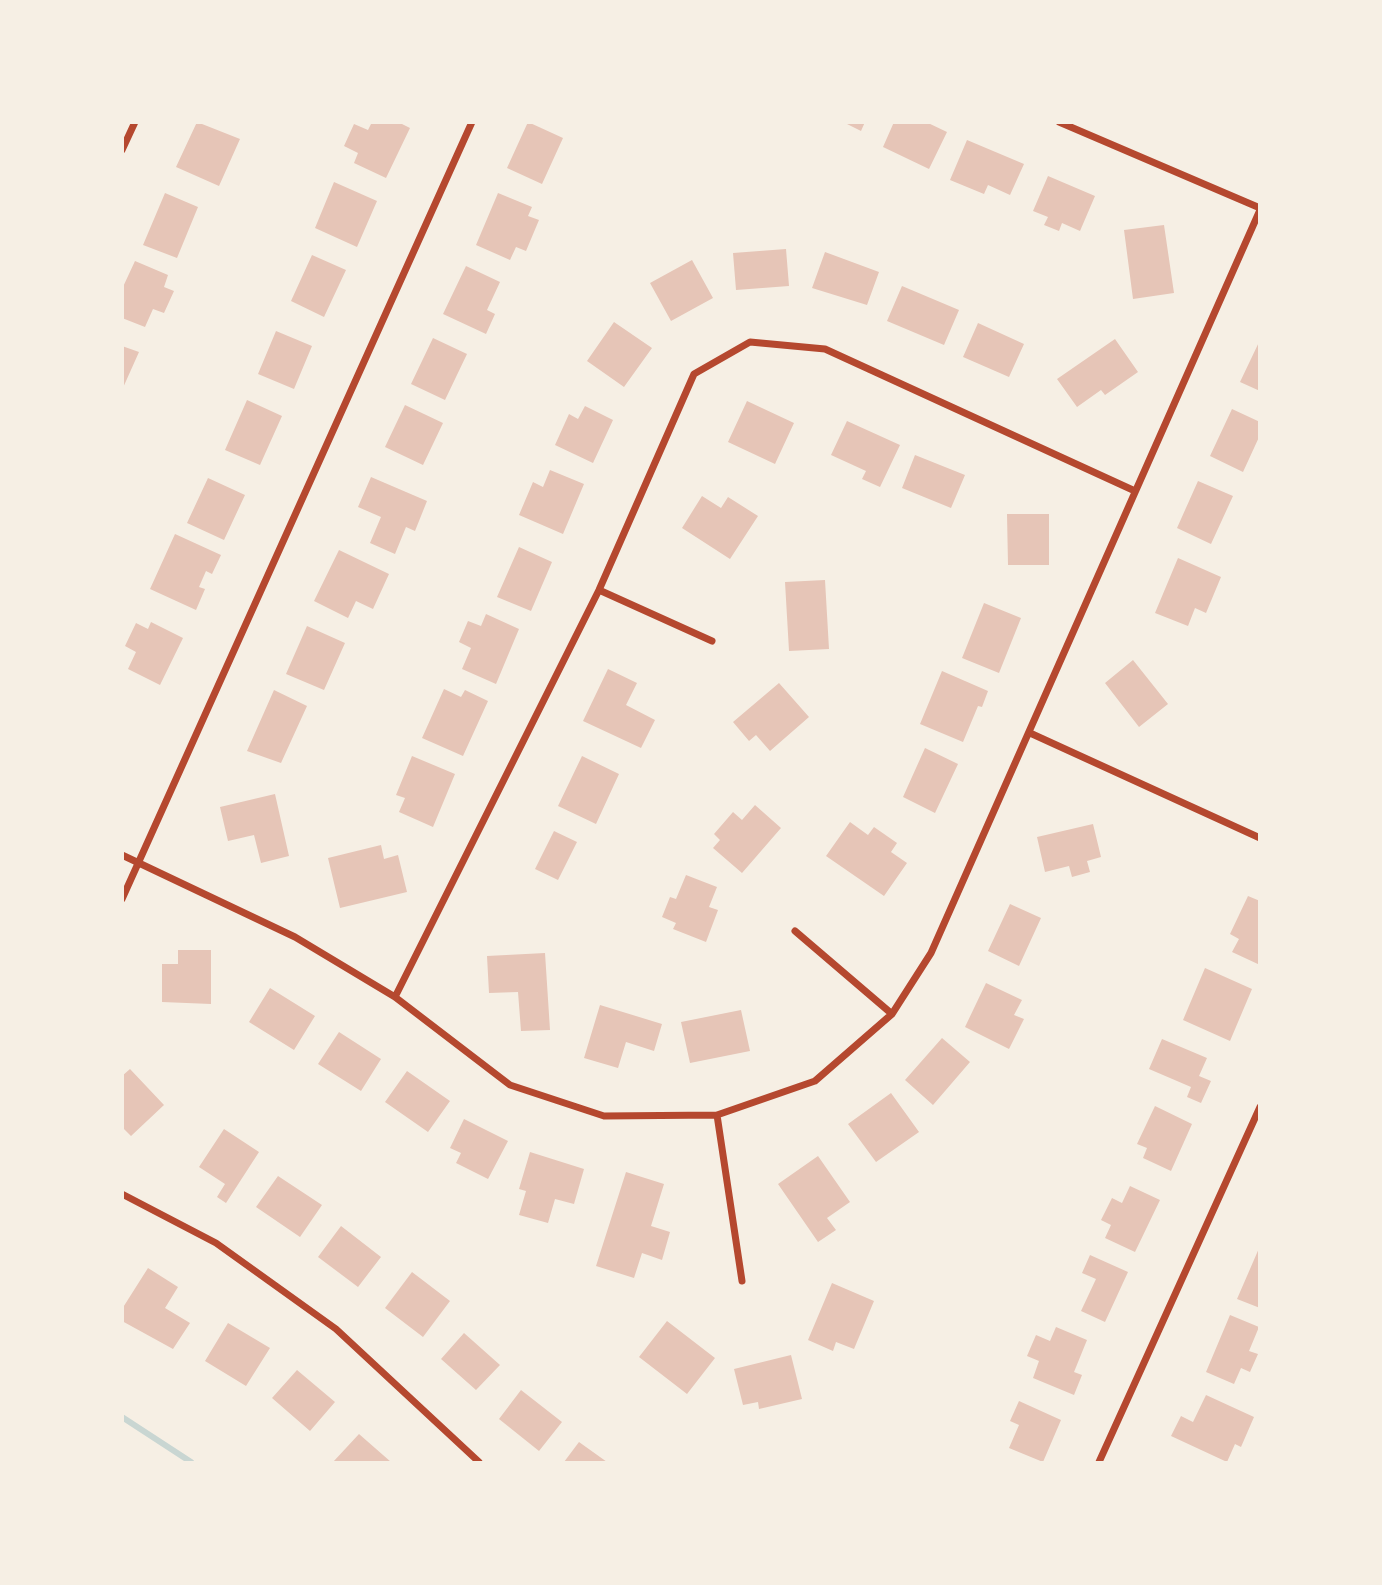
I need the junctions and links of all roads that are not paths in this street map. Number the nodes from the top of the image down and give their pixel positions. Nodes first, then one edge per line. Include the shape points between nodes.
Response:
1 (135, 122) edge
2 (472, 122) edge
3 (1059, 122) edge
4 (122, 150) edge
5 (1259, 209) edge
6 (1135, 491) junction
7 (599, 590) junction
8 (712, 641) dead end
9 (1030, 733) junction
10 (1259, 838) edge
11 (122, 855) edge
12 (138, 862) junction
13 (122, 899) edge
14 (795, 931) dead end
15 (395, 997) junction
16 (892, 1014) junction
17 (1259, 1107) edge
18 (717, 1115) junction
19 (122, 1194) edge
20 (742, 1280) dead end
21 (479, 1462) edge
22 (1100, 1462) edge

1 - 4 street
2 - 12 street
3 - 5 street
5 - 6 street
6 - 7 street via 825,349 750,342 694,374
6 - 9 street
7 - 8 street
7 - 15 street
9 - 10 street
9 - 16 street via 931,953
11 - 12 street
12 - 13 street
12 - 15 street via 295,937
14 - 16 street
15 - 18 street via 510,1085 604,1116
16 - 18 street via 816,1081
17 - 22 street
18 - 20 street
19 - 21 street via 216,1243 336,1329

